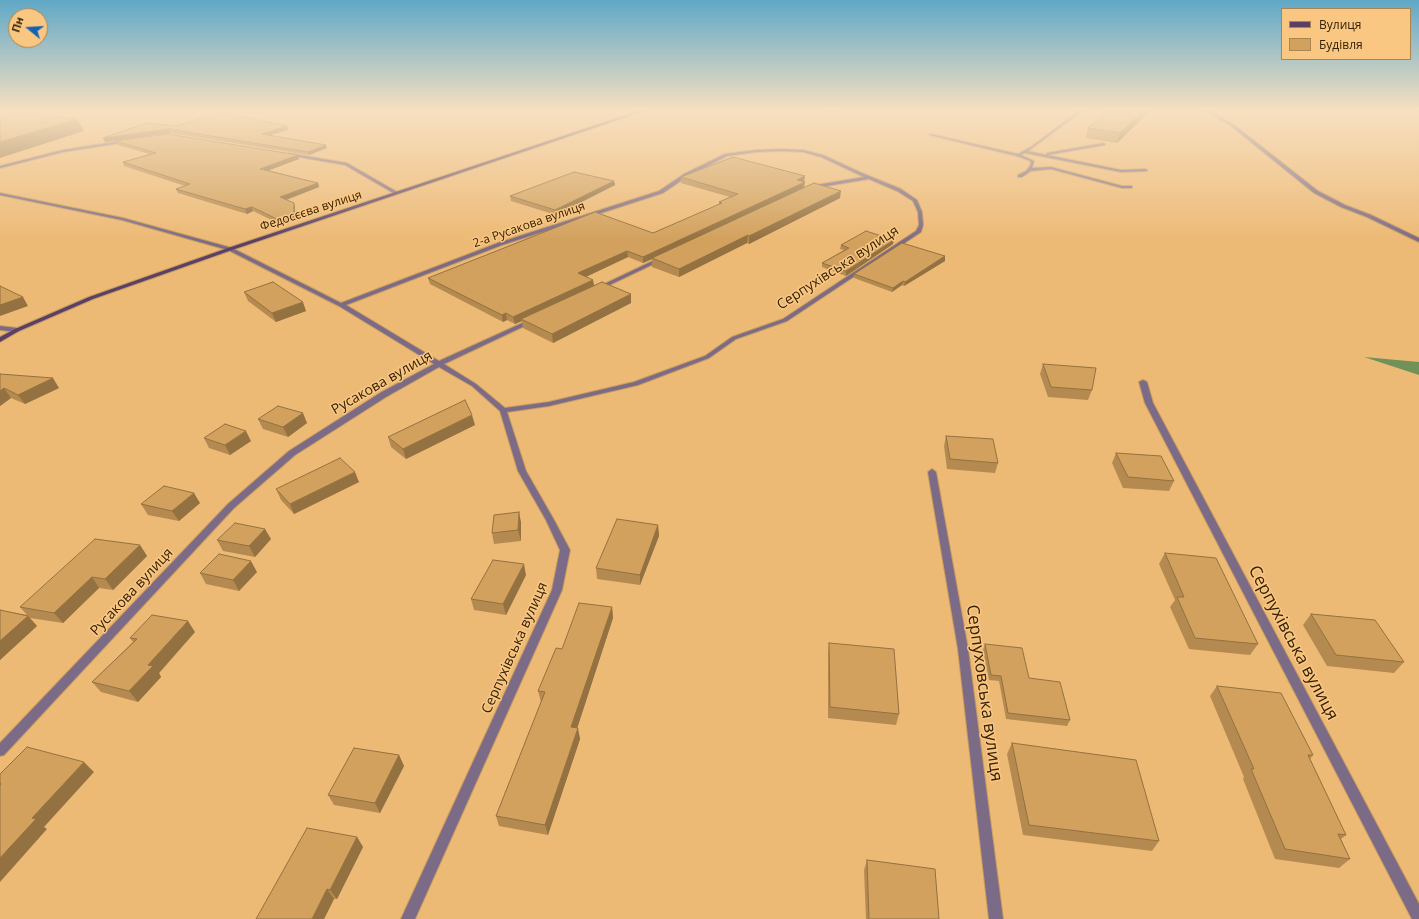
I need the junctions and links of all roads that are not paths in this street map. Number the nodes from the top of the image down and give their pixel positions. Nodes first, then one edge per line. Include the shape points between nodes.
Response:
1 (51, 154) edge
2 (284, 154) edge
3 (514, 154) edge
4 (733, 154) edge
5 (814, 154) edge
6 (1009, 154) edge
7 (1022, 154) edge
8 (1036, 154) joint
9 (1053, 154) edge
10 (1268, 154) edge
11 (1018, 156) junction
12 (0, 166) edge
13 (1030, 170) junction
14 (1145, 170) dead end
15 (1020, 176) dead end
16 (870, 178) junction
17 (1130, 186) dead end
18 (397, 193) junction
19 (802, 193) edge
20 (0, 194) edge
21 (918, 232) joint
22 (1419, 240) edge
23 (230, 249) junction
24 (667, 256) edge
25 (589, 294) edge
26 (341, 305) junction
27 (539, 317) edge
28 (0, 328) edge
29 (17, 330) junction
30 (0, 340) edge
31 (439, 364) junction
32 (1143, 382) dead end
33 (503, 410) junction
34 (932, 472) dead end
35 (0, 751) edge
36 (1419, 918) edge
37 (408, 919) edge
38 (996, 919) edge

1 - 12 street
2 - 18 street via 346,164
3 - 18 main road, Федосєєва вулиця
4 - 26 street, 2-а Русакова вулиця via 686,176 661,192 500,244
5 - 16 street, 2-а Русакова вулиця
6 - 11 street
7 - 11 street
8 - 9 street
8 - 14 street via 1121,171
10 - 22 street via 1316,192
11 - 13 street via 1033,162
13 - 15 street
13 - 17 street via 1051,168 1122,187
16 - 19 street via 816,186
16 - 21 street, 2-а Русакова вулиця via 900,190 915,200 920,212 921,225
18 - 23 main road, Федосєєва вулиця
20 - 23 street via 123,219
21 - 33 street, Серпухівська вулиця via 785,320 734,338 707,357 636,384 549,404
23 - 26 street
23 - 29 main road, Федосєєва вулиця via 91,298
24 - 25 street
26 - 31 street
27 - 31 street, Русакова вулиця
28 - 29 street
29 - 30 main road, Федосєєва вулиця
31 - 33 street via 474,385
31 - 35 street, Русакова вулиця via 383,395 292,453 231,506
32 - 36 street, Серпухівська вулиця via 1149,403
33 - 37 street, Серпухівська вулиця via 522,471 565,550 558,590
34 - 38 street, Серпуховська вулиця via 963,649

